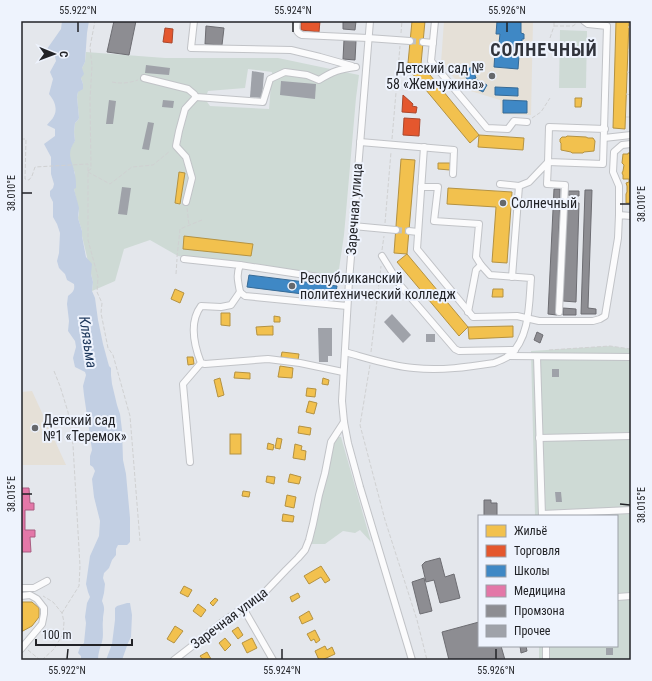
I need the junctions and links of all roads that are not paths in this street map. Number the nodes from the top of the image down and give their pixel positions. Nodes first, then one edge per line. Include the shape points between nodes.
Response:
1 (194, 21) edge
2 (297, 21) edge
3 (370, 21) edge
4 (435, 21) edge
5 (584, 21) edge
6 (368, 38) junction
7 (410, 42) tunnel mouth
8 (423, 42) tunnel mouth
9 (433, 43) junction
10 (356, 67) junction
11 (366, 67) junction
12 (144, 78) road end
13 (196, 97) junction
14 (527, 122) road end
15 (605, 129) junction
16 (631, 135) edge
17 (604, 138) junction
18 (360, 142) junction
19 (631, 144) edge
20 (424, 147) junction
21 (548, 162) junction
22 (453, 174) dead end
23 (500, 184) dead end
24 (518, 186) junction
25 (421, 187) junction
26 (186, 202) road end
27 (619, 215) junction
28 (631, 216) edge
29 (353, 226) junction
30 (396, 230) tunnel mouth
31 (409, 231) tunnel mouth
32 (418, 232) junction
33 (382, 256) dead end
34 (184, 258) dead end
35 (240, 264) junction
36 (481, 265) junction
37 (512, 277) junction
38 (338, 280) dead end
39 (240, 292) junction
40 (347, 306) junction
41 (468, 312) junction
42 (559, 312) dead end
43 (527, 318) junction
44 (515, 350) junction
45 (344, 352) junction
46 (508, 356) junction
47 (537, 356) junction
48 (631, 356) edge
49 (201, 363) junction
50 (343, 372) junction
51 (344, 422) junction
52 (631, 436) edge
53 (539, 438) junction
54 (190, 462) dead end
55 (631, 510) edge
56 (542, 515) edge
57 (47, 581) dead end
58 (21, 588) edge
59 (21, 596) edge
60 (631, 596) edge
61 (618, 597) edge
62 (243, 608) junction
63 (22, 647) edge
64 (546, 647) edge
65 (174, 660) edge
66 (273, 660) edge
67 (412, 660) edge
68 (546, 660) edge

1 - 10 street via 191,48 290,50
2 - 6 street via 296,31 302,35
3 - 6 street, Заречная улица
4 - 9 street
5 - 15 street via 588,24 607,26
6 - 7 street
6 - 11 street, Заречная улица
8 - 9 street
9 - 14 street via 431,61 488,128 508,129 514,121
10 - 11 street
10 - 13 street via 341,69 319,80 307,75 285,72 270,79 263,102
11 - 18 street, Заречная улица
12 - 13 street via 188,89
13 - 26 street via 185,109 176,146 186,157 192,178
15 - 17 street
15 - 21 street via 549,127
16 - 17 street
17 - 21 street via 603,164
18 - 20 street
18 - 29 street, Заречная улица
19 - 27 street via 622,145 614,152 613,172 619,186
20 - 22 street via 454,150
20 - 25 street
21 - 24 street via 529,182
21 - 42 street via 548,184 565,185
23 - 24 street
24 - 37 street
25 - 32 street
25 - 36 street via 438,187 434,221 479,224 476,257
27 - 28 street
27 - 43 street via 618,238 605,316 593,320 539,321
29 - 30 street
29 - 40 street, Заречная улица
31 - 32 street
32 - 41 street via 417,249
33 - 44 street via 400,285 455,349
34 - 35 street
35 - 38 street
35 - 39 street via 237,272
36 - 37 street via 490,275
36 - 41 street via 476,270
37 - 43 street via 531,278
39 - 40 street via 245,296
39 - 49 street via 232,305 201,306 197,311 193,328
40 - 45 street, Заречная улица
41 - 43 street via 473,317
43 - 44 street via 523,337
44 - 46 street
45 - 46 street via 422,369 494,363
45 - 50 street, Заречная улица
46 - 47 street
47 - 48 street
47 - 53 street
49 - 50 street via 268,359
49 - 54 street via 183,384
50 - 51 street, Заречная улица
51 - 62 street, Заречная улица via 332,442 305,550 264,593
51 - 67 street, Заречная улица via 360,487
52 - 53 street
53 - 56 street
55 - 56 street
57 - 58 street via 34,588
59 - 63 street via 30,595 44,608 42,624
60 - 61 street
62 - 65 street, Заречная улица
62 - 66 street
64 - 68 street

